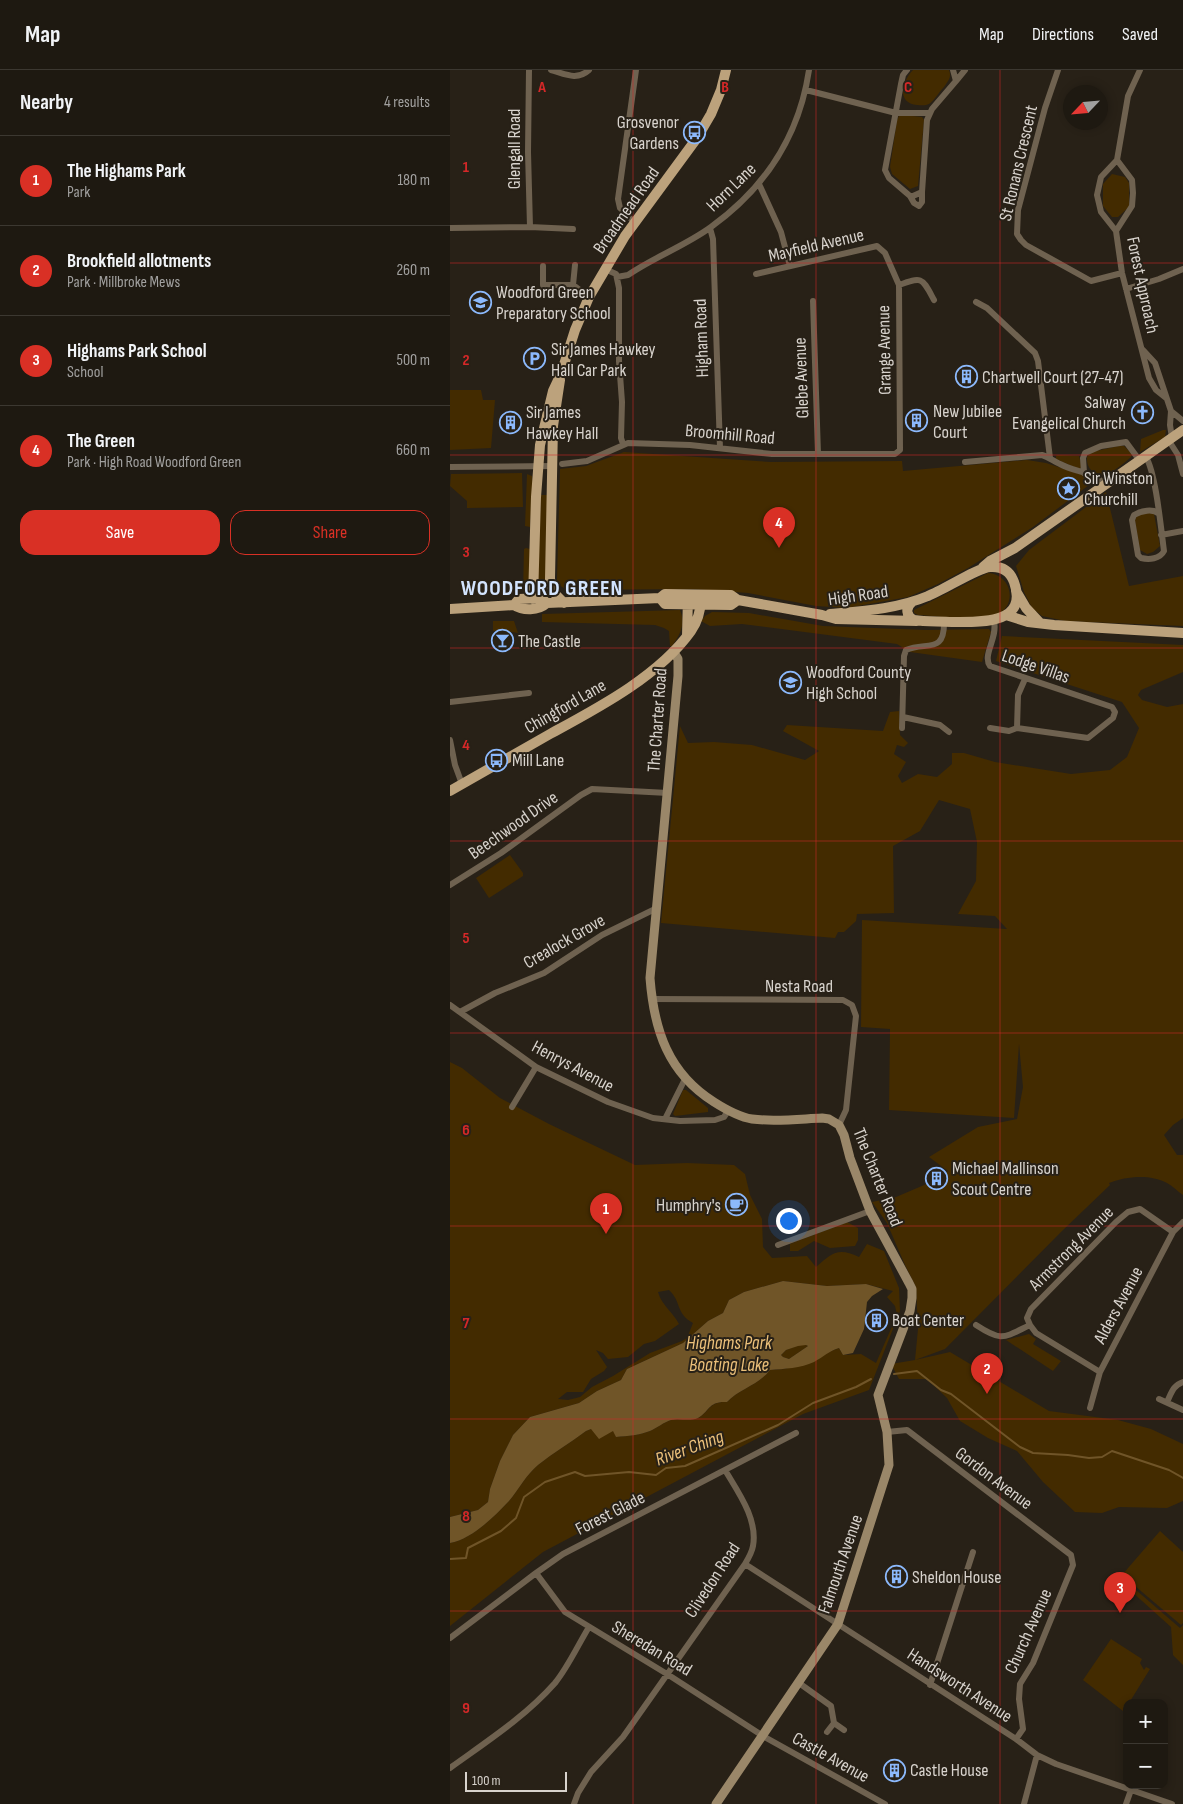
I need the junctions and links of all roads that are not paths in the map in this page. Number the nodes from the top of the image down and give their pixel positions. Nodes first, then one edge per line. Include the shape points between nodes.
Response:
1 (529, 70) edge
2 (551, 70) edge
3 (589, 70) edge
4 (636, 70) edge
5 (726, 70) edge
6 (809, 70) edge
7 (907, 70) edge
8 (953, 70) edge
9 (965, 70) edge
10 (1058, 70) edge
11 (1140, 70) edge
12 (956, 80) junction
13 (806, 90) junction
14 (896, 113) junction
15 (930, 113) junction
16 (1117, 160) junction
17 (759, 184) junction
18 (922, 192) junction
19 (910, 196) junction
20 (634, 222) junction
21 (530, 227) junction
22 (450, 228) edge
23 (710, 228) junction
24 (573, 229) dead end
25 (1116, 230) junction
26 (882, 250) joint
27 (576, 265) dead end
28 (543, 266) dead end
29 (790, 266) junction
30 (605, 269) junction
31 (1183, 269) edge
32 (1122, 272) junction
33 (756, 274) dead end
34 (617, 277) junction
35 (898, 284) junction
36 (573, 285) junction
37 (1126, 289) junction
38 (589, 297) junction
39 (934, 300) dead end
40 (814, 301) dead end
41 (976, 302) dead end
42 (561, 374) junction
43 (1172, 411) junction
44 (1183, 421) edge
45 (1183, 430) edge
46 (1171, 439) junction
47 (624, 444) junction
48 (720, 448) junction
49 (898, 453) joint
50 (818, 454) junction
51 (1050, 458) junction
52 (1143, 459) junction
53 (965, 462) dead end
54 (557, 465) junction
55 (450, 467) edge
56 (538, 467) junction
57 (1084, 472) junction
58 (1183, 474) edge
59 (1105, 484) junction
60 (1159, 514) junction
61 (1183, 531) edge
62 (1162, 535) junction
63 (1016, 548) junction
64 (981, 570) junction
65 (1010, 574) junction
66 (1016, 591) junction
67 (533, 599) junction
68 (688, 599) junction
69 (702, 600) junction
70 (564, 602) junction
71 (912, 602) junction
72 (547, 603) junction
73 (514, 605) junction
74 (450, 609) edge
75 (822, 615) junction
76 (1006, 615) junction
77 (918, 621) junction
78 (944, 621) junction
79 (994, 621) junction
80 (1040, 623) junction
81 (1183, 633) edge
82 (687, 636) junction
83 (673, 651) junction
84 (1024, 678) junction
85 (529, 693) dead end
86 (450, 702) edge
87 (903, 717) junction
88 (902, 728) dead end
89 (990, 728) dead end
90 (1017, 728) junction
91 (949, 732) dead end
92 (450, 740) edge
93 (462, 784) junction
94 (592, 789) joint
95 (450, 791) edge
96 (668, 794) junction
97 (450, 885) edge
98 (657, 908) junction
99 (652, 1000) junction
100 (450, 1005) edge
101 (460, 1012) junction
102 (536, 1067) junction
103 (685, 1079) junction
104 (512, 1107) dead end
105 (728, 1111) junction
106 (665, 1120) junction
107 (839, 1125) junction
108 (870, 1211) junction
109 (1183, 1222) edge
110 (1173, 1232) junction
111 (778, 1245) dead end
112 (1030, 1325) junction
113 (976, 1326) dead end
114 (1100, 1372) junction
115 (1183, 1382) edge
116 (880, 1392) joint
117 (1160, 1399) dead end
118 (1168, 1402) junction
119 (1090, 1408) dead end
120 (1183, 1410) edge
121 (796, 1432) dead end
122 (887, 1432) junction
123 (726, 1470) junction
124 (972, 1552) dead end
125 (745, 1564) junction
126 (1072, 1565) joint
127 (536, 1573) junction
128 (838, 1624) junction
129 (590, 1628) junction
130 (450, 1638) edge
131 (666, 1674) junction
132 (799, 1683) junction
133 (930, 1685) junction
134 (834, 1723) junction
135 (844, 1730) dead end
136 (827, 1732) dead end
137 (763, 1736) junction
138 (1016, 1739) junction
139 (1037, 1755) junction
140 (450, 1768) edge
141 (1132, 1790) junction
142 (574, 1804) edge
143 (716, 1804) edge
144 (885, 1804) edge
145 (1024, 1804) edge
146 (1126, 1804) edge
147 (1172, 1804) edge

1 - 21 street, Glengall Road
2 - 3 street via 576,77
4 - 20 street via 618,199 620,208
5 - 20 main road, Broadmead Road via 711,114 697,138
6 - 13 street, Horn Lane
7 - 14 street via 903,75
8 - 12 street
9 - 12 street
10 - 32 street, St Ronans Crescent via 1018,210 1017,234 1026,245 1091,281
11 - 16 street via 1128,96
12 - 15 street
13 - 14 street
13 - 17 street, Horn Lane via 788,140
14 - 15 street
14 - 19 street via 885,170 889,178
15 - 18 street
16 - 25 street, Forest Approach via 1132,180 1133,199 1130,212
16 - 25 street, Forest Approach via 1101,177 1097,195 1101,212
17 - 23 street, Horn Lane
17 - 29 street via 781,232
18 - 19 street
18 - 19 street via 919,206
20 - 30 main road, Broadmead Road
21 - 22 street
21 - 24 street
23 - 34 street, Horn Lane via 628,275
23 - 48 street, Higham Road
25 - 32 street, Forest Approach
26 - 29 street, Mayfield Avenue via 877,246
26 - 35 street, Grange Avenue
27 - 36 street
28 - 36 street via 543,285
29 - 33 street, Mayfield Avenue
30 - 34 street
30 - 38 main road, Broadmead Road
31 - 37 street
32 - 37 street, Forest Approach
34 - 47 street via 621,438
35 - 39 street via 921,280
35 - 49 street, Grange Avenue
36 - 38 street
37 - 43 street, Forest Approach via 1141,346 1155,363
38 - 42 main road, Broadmead Road via 574,330
40 - 50 street, Glebe Avenue
41 - 51 street via 987,308 1035,353
42 - 54 main road, Broadmead Road via 553,426
42 - 56 main road, Broadmead Road via 549,402
43 - 44 street, Forest Approach
43 - 46 street, Forest Approach
45 - 46 main road, High Road
46 - 52 main road, High Road
46 - 58 street
47 - 48 street, Broomhill Road
47 - 54 street, Broomhill Road via 587,460
48 - 50 street, Broomhill Road via 772,454
49 - 50 street, Broomhill Road
51 - 53 street via 1042,455
51 - 57 street
52 - 57 street via 1126,442 1101,446 1085,454
52 - 59 main road, High Road
52 - 60 street via 1150,466
54 - 56 street, Broomhill Road
54 - 70 main road, Broadmead Road via 550,583 554,593
55 - 56 street, Broomhill Road
56 - 67 main road, Broadmead Road
57 - 59 street
59 - 63 main road, High Road
60 - 62 street
60 - 62 street via 1152,510 1134,515 1138,555 1141,558 1162,555
61 - 62 street
63 - 64 main road, High Road via 990,561
63 - 65 main road via 1009,565
64 - 65 main road via 998,567
64 - 71 main road, High Road
65 - 66 main road
66 - 76 main road via 1013,607
66 - 80 main road
67 - 72 main road via 541,598
67 - 73 main road via 519,599
68 - 69 main road
68 - 70 main road via 665,604 660,598
68 - 82 main road
69 - 75 main road via 731,595 738,600
69 - 82 main road, Chingford Lane via 697,620
70 - 72 main road
71 - 75 main road, High Road
71 - 77 main road via 907,612
72 - 73 main road via 541,608 531,609 520,609
73 - 74 main road
75 - 77 main road, High Road via 851,620
76 - 79 main road
76 - 80 main road
77 - 78 main road, High Road
78 - 79 main road, High Road
78 - 87 street via 942,639 936,645 906,650
79 - 84 street, Lodge Villas via 988,663
80 - 81 main road
82 - 83 main road, Chingford Lane
83 - 93 main road, Chingford Lane via 620,694
83 - 96 street, The Charter Road via 679,668
84 - 90 street via 1018,695
84 - 90 street, Lodge Villas via 1112,708 1115,712 1113,718 1088,738
85 - 86 street
87 - 88 street
87 - 91 street via 940,725
89 - 90 street via 1009,731
92 - 93 street
93 - 95 main road, Chingford Lane
94 - 96 street, The Charter Road
94 - 97 street, Beechwood Drive
96 - 98 street, The Charter Road
98 - 99 street, The Charter Road via 650,978
98 - 101 street, Crealock Grove via 602,935 544,973
99 - 103 street, The Charter Road via 658,1030 672,1062
99 - 107 street, Nesta Road via 843,1000 852,1005 856,1016 846,1110
100 - 101 street, Henrys Avenue
101 - 102 street, Henrys Avenue
102 - 104 street
102 - 106 street, Henrys Avenue via 608,1102
103 - 105 street, The Charter Road
103 - 106 street
105 - 106 street, Henrys Avenue via 724,1117 715,1120
105 - 107 street, The Charter Road via 752,1119 822,1118
107 - 108 street, The Charter Road
108 - 111 street
108 - 116 street, The Charter Road via 912,1289 906,1324
109 - 110 street, Alders Avenue
110 - 112 street, Armstrong Avenue via 1140,1209 1128,1212 1031,1309 1027,1318
110 - 114 street, Alders Avenue
112 - 113 street via 1002,1338
112 - 114 street via 1036,1333
114 - 119 street, Alders Avenue
115 - 118 street via 1173,1388
116 - 122 street, Falmouth Avenue
117 - 118 street
118 - 120 street
121 - 123 street, Forest Glade
122 - 126 street, Gordon Avenue via 906,1430 1071,1555
122 - 128 street, Falmouth Avenue via 889,1465
123 - 125 street, Clivedon Road via 751,1522 753,1547
123 - 127 street, Forest Glade via 563,1554
124 - 133 street
125 - 128 street, Handsworth Avenue
125 - 131 street, Clivedon Road
126 - 138 street, Church Avenue via 1033,1664 1020,1684 1022,1729
127 - 129 street, Sheredan Road via 565,1612
127 - 130 street, Forest Glade
128 - 132 street, Falmouth Avenue
128 - 133 street, Handsworth Avenue
129 - 131 street, Sheredan Road
129 - 140 street via 556,1682 506,1728
131 - 137 street, Sheredan Road
131 - 142 street, Clivedon Road via 623,1737 591,1772
132 - 134 street via 831,1706
132 - 137 street, Falmouth Avenue
133 - 138 street, Handsworth Avenue
134 - 135 street
134 - 136 street
137 - 143 street, Falmouth Avenue
137 - 144 street, Castle Avenue
138 - 139 street, Handsworth Avenue
139 - 141 street, Handsworth Avenue
139 - 145 street
141 - 146 street
141 - 147 street, Handsworth Avenue

